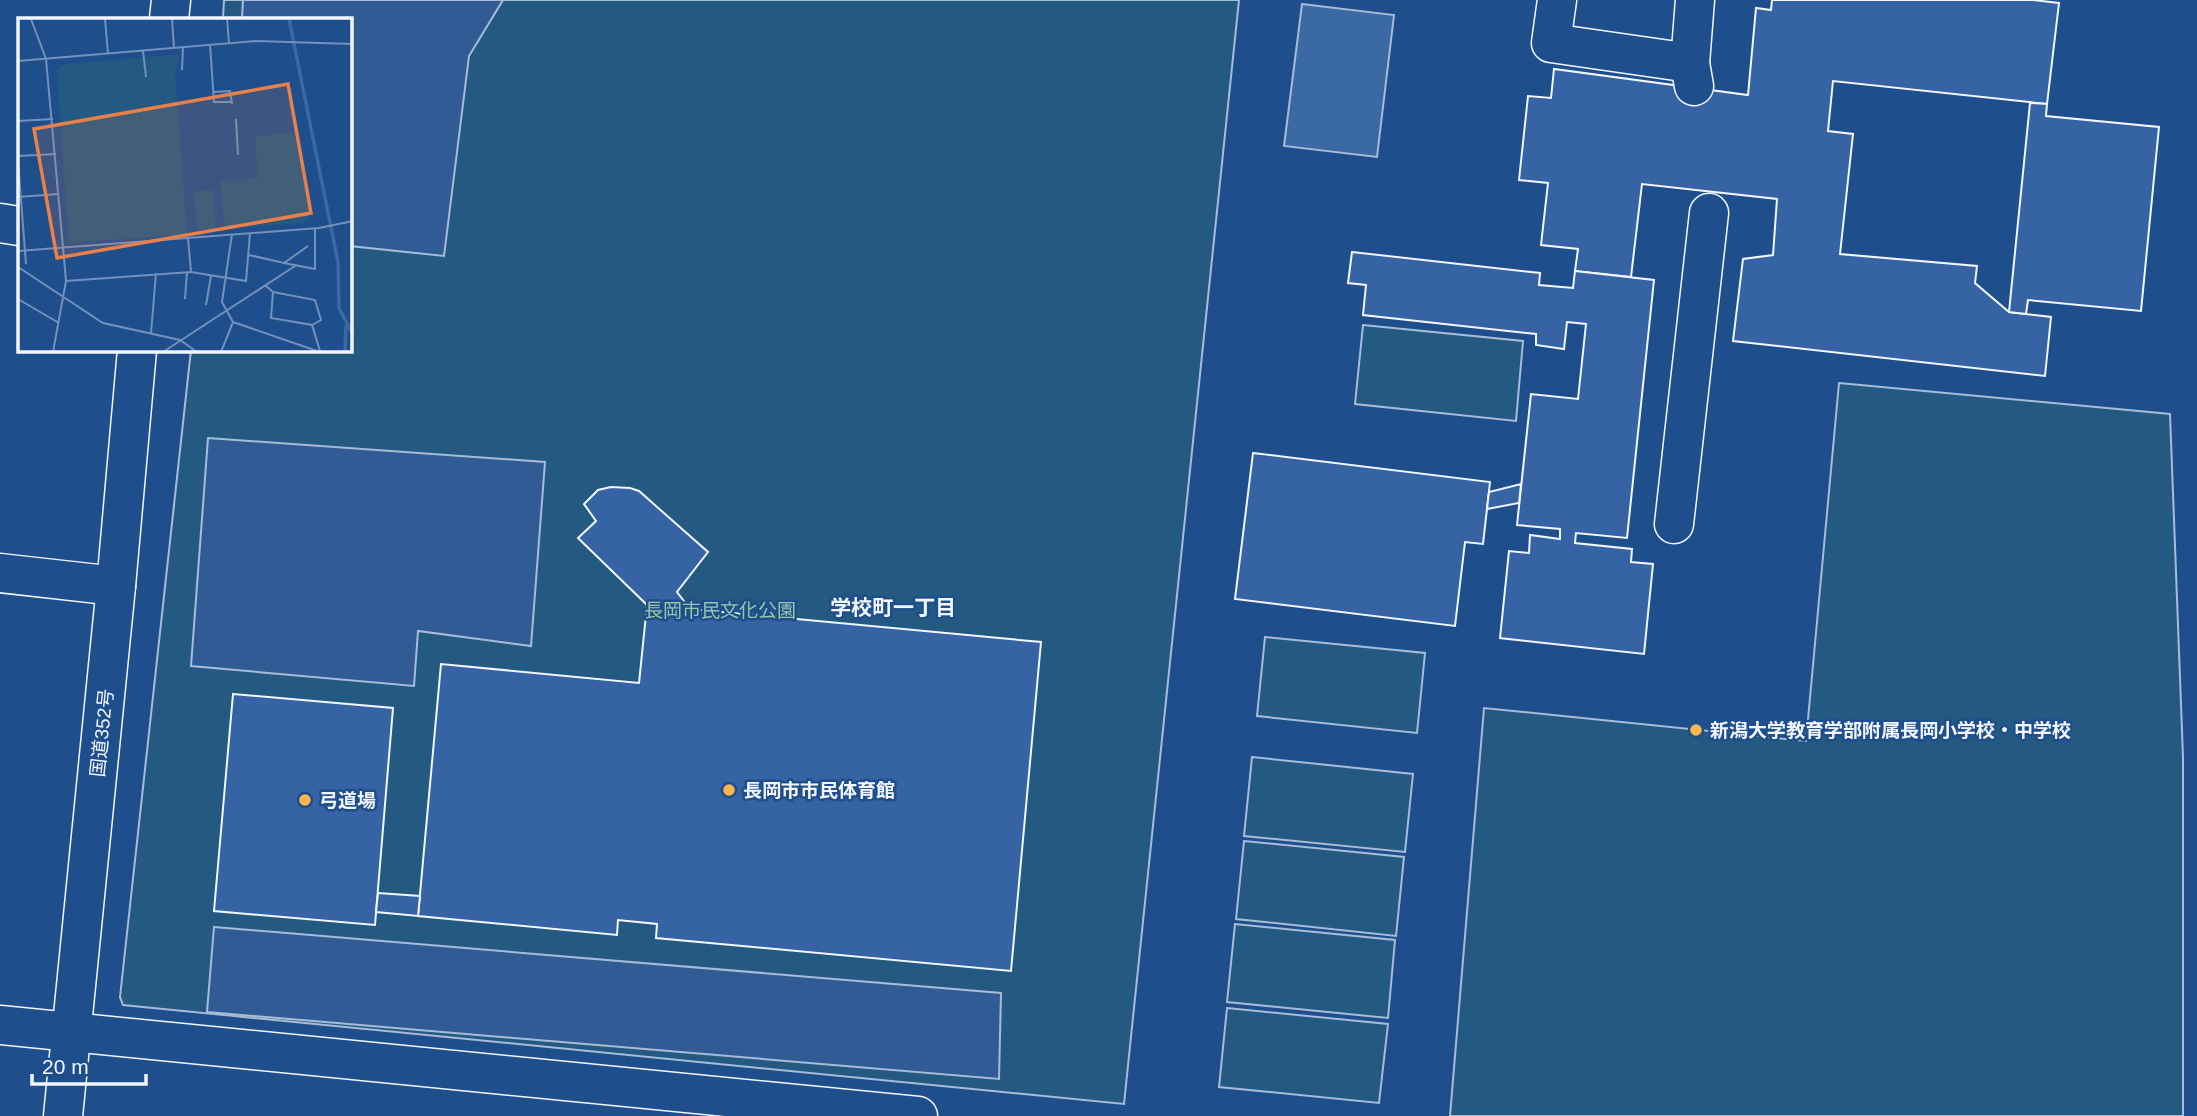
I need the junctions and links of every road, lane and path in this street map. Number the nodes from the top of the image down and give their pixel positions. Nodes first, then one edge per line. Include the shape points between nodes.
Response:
1 (171, 0) edge
2 (1557, 0) edge
3 (1695, 0) edge
4 (169, 18) edge
5 (1709, 213) dead end
6 (0, 223) edge
7 (18, 226) edge
8 (137, 352) edge
9 (1674, 524) dead end
10 (0, 573) edge
11 (116, 586) junction
12 (0, 1025) edge
13 (71, 1032) junction
14 (63, 1116) edge
15 (918, 1116) edge

1 - 4 main road
2 - 3 main road via 1551,43 1692,74
5 - 9 main road
6 - 7 main road
8 - 11 main road, 国道352号
10 - 11 main road
11 - 13 main road, 国道352号
12 - 13 main road
13 - 14 main road, 国道352号
13 - 15 main road

